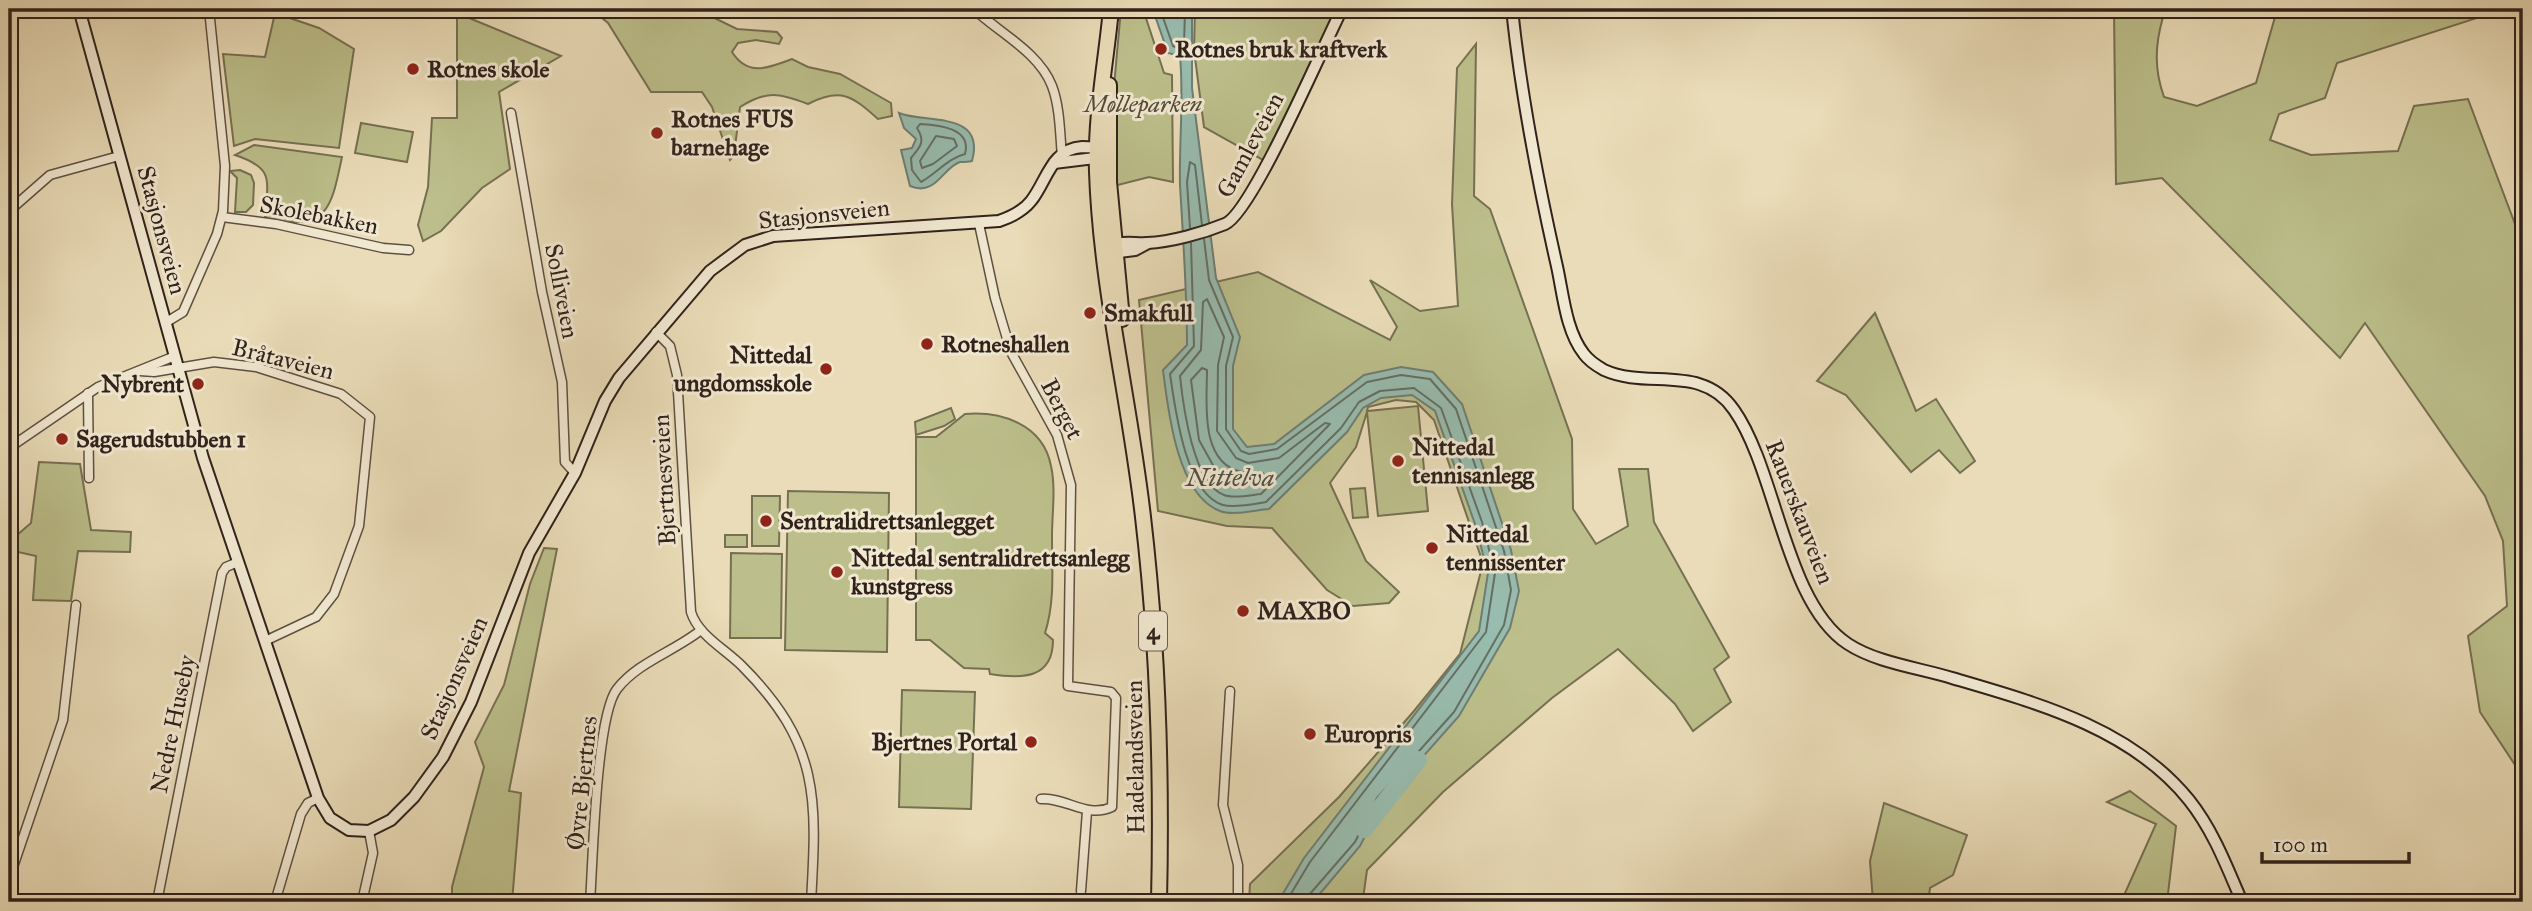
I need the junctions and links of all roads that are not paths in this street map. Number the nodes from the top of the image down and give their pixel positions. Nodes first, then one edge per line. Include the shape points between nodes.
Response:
1 (79, 9) edge
2 (209, 9) edge
3 (974, 9) edge
4 (1111, 9) edge
5 (1342, 9) edge
6 (1512, 9) edge
7 (510, 113) dead end
8 (1101, 153) junction
9 (119, 156) junction
10 (1059, 160) junction
11 (9, 211) edge
12 (222, 218) junction
13 (979, 224) junction
14 (409, 250) dead end
15 (1111, 250) junction
16 (165, 323) junction
17 (656, 332) junction
18 (177, 361) junction
19 (88, 393) junction
20 (9, 449) edge
21 (575, 473) junction
22 (89, 478) dead end
23 (238, 562) junction
24 (76, 605) dead end
25 (701, 630) junction
26 (264, 641) junction
27 (1230, 691) dead end
28 (318, 798) junction
29 (1041, 799) dead end
30 (1087, 811) junction
31 (369, 831) junction
32 (9, 879) edge
33 (1081, 891) dead end
34 (156, 902) edge
35 (275, 902) edge
36 (362, 902) edge
37 (590, 902) edge
38 (811, 902) edge
39 (1158, 902) edge
40 (1238, 902) edge
41 (2242, 902) edge

1 - 9 main road, Stasjonsveien
2 - 12 street via 225,166
3 - 10 street via 1049,79 1055,97
4 - 8 highway, Hadelandsveien / 4
5 - 15 main road, Gamleveien via 1237,215 1228,223 1135,250
6 - 41 main road, Rauerskauveien via 1539,188 1569,319 1584,354 1609,372 1681,378 1723,397 1748,436 1795,565 1830,629 1862,652 2059,711 2133,750 2194,808 2225,861
7 - 21 street, Solliveien via 562,383 565,462
8 - 10 main road via 1075,148
8 - 15 highway, Hadelandsveien / 4
9 - 11 street via 51,175
9 - 16 main road, Stasjonsveien
10 - 13 main road, Stasjonsveien via 1025,207 1007,218
12 - 14 street, Skolebakken
12 - 16 street via 183,312
13 - 17 main road, Stasjonsveien via 798,233 753,241 710,271
13 - 30 street, Berget via 1011,352 1057,435 1071,485 1069,686 1111,692 1116,698 1112,807
15 - 39 highway, Hadelandsveien / 4 via 1154,638
16 - 18 main road, Stasjonsveien
17 - 21 main road, Stasjonsveien via 605,401
17 - 25 street, Bjertnesveien via 670,346 676,369 688,596
18 - 19 street, Bråtaveien via 140,370
18 - 23 main road, Stasjonsveien
18 - 26 street, Bråtaveien via 224,361 256,367 341,394 370,417 359,526 334,594 316,617
19 - 20 street, Bråtaveien
19 - 22 street
21 - 31 main road, Stasjonsveien via 529,553 484,671 447,749 398,814
23 - 26 main road, Stasjonsveien
23 - 34 street, Nedre Huseby via 222,573
24 - 32 street via 63,720
25 - 37 street, Øvre Bjertnes via 631,675 610,702
25 - 38 street via 767,692 796,735 814,805
26 - 28 main road, Stasjonsveien
27 - 40 street via 1223,805 1238,866
28 - 31 main road, Stasjonsveien via 336,824
28 - 35 street via 301,814
29 - 30 street
30 - 33 street
31 - 36 street via 373,853

